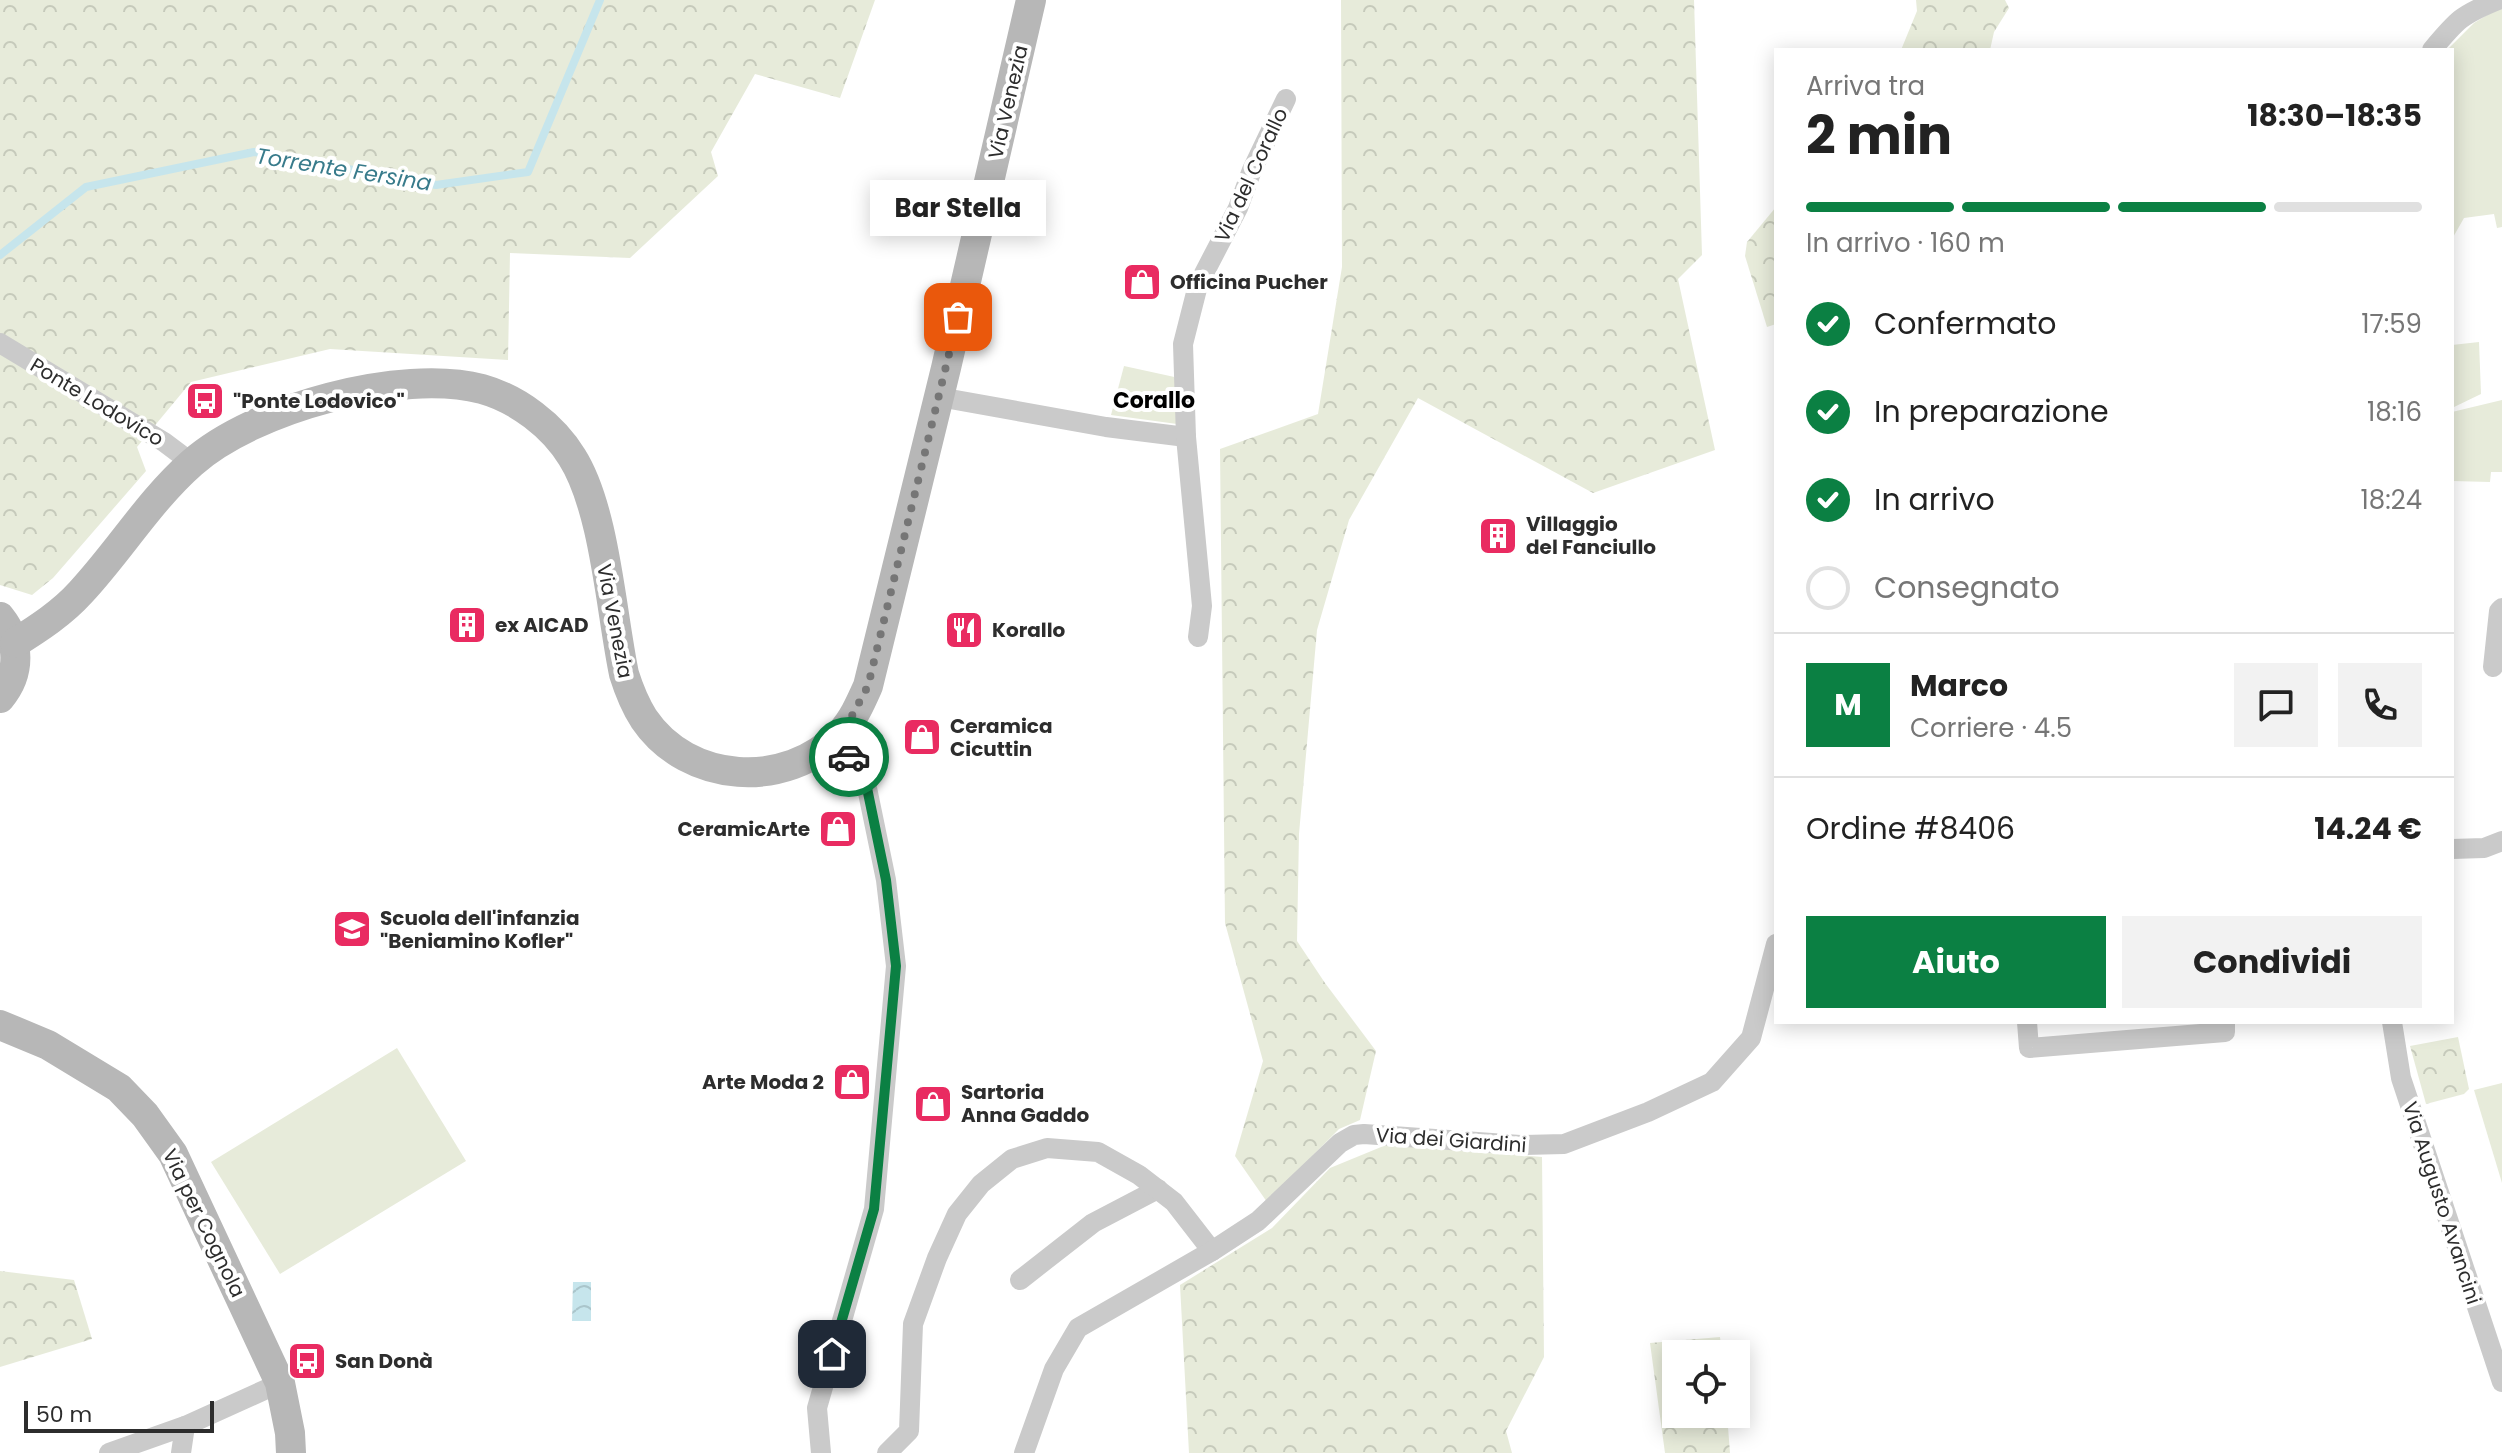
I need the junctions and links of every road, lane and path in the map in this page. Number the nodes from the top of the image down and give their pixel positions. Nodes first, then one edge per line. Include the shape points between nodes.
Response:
1 (1031, 0) edge
2 (2498, 0) edge
3 (2434, 48) edge
4 (1286, 99) dead end
5 (0, 343) edge
6 (939, 397) junction
7 (1186, 437) junction
8 (192, 463) junction
9 (2502, 608) edge
10 (7, 630) edge
11 (1198, 637) dead end
12 (2493, 667) dead end
13 (0, 698) edge
14 (847, 725) junction
15 (2502, 841) edge
16 (2454, 849) edge
17 (1774, 952) edge
18 (2027, 1024) edge
19 (2225, 1024) edge
20 (2392, 1024) edge
21 (0, 1025) edge
22 (1158, 1189) junction
23 (1212, 1251) junction
24 (1020, 1280) dead end
25 (2502, 1382) edge
26 (280, 1383) junction
27 (185, 1426) junction
28 (109, 1453) edge
29 (181, 1453) edge
30 (291, 1453) edge
31 (821, 1453) edge
32 (887, 1453) edge
33 (1024, 1453) edge

1 - 6 main road, Via Venezia
2 - 3 street via 2468,12
4 - 7 street, Via del Corallo via 1198,285 1183,344
5 - 8 street, Ponte Lodovico
6 - 7 street
6 - 14 main road, Via Venezia via 868,686
7 - 11 street, Via del Corallo via 1202,606
8 - 10 main road, Via Venezia via 158,496 81,593 46,624
8 - 14 main road, Via Venezia via 237,431 337,397 416,384 455,383 485,390 544,423 574,459 597,523 624,674 644,719 661,738 707,766 761,772 815,754
9 - 12 street
10 - 13 main road, Via Venezia via 15,667
14 - 31 street via 848,755 867,788 886,880 896,966 874,1209 817,1408
15 - 16 street
17 - 23 street, Via dei Giardini via 1751,1038 1712,1082 1564,1144 1354,1135 1258,1221
18 - 19 street via 2029,1048 2225,1032
20 - 25 street, Via Augusto Avancini via 2401,1078
21 - 26 main road, Via per Cognola via 48,1045 119,1088 145,1115 173,1154
22 - 23 street
22 - 24 street via 1093,1223
22 - 32 street via 1098,1152 1047,1148 1012,1159 981,1184 957,1214 913,1324 909,1431
23 - 33 street, Via dei Giardini via 1078,1328 1054,1369
26 - 27 street
26 - 30 main road, Via per Cognola
27 - 28 street
27 - 29 street

